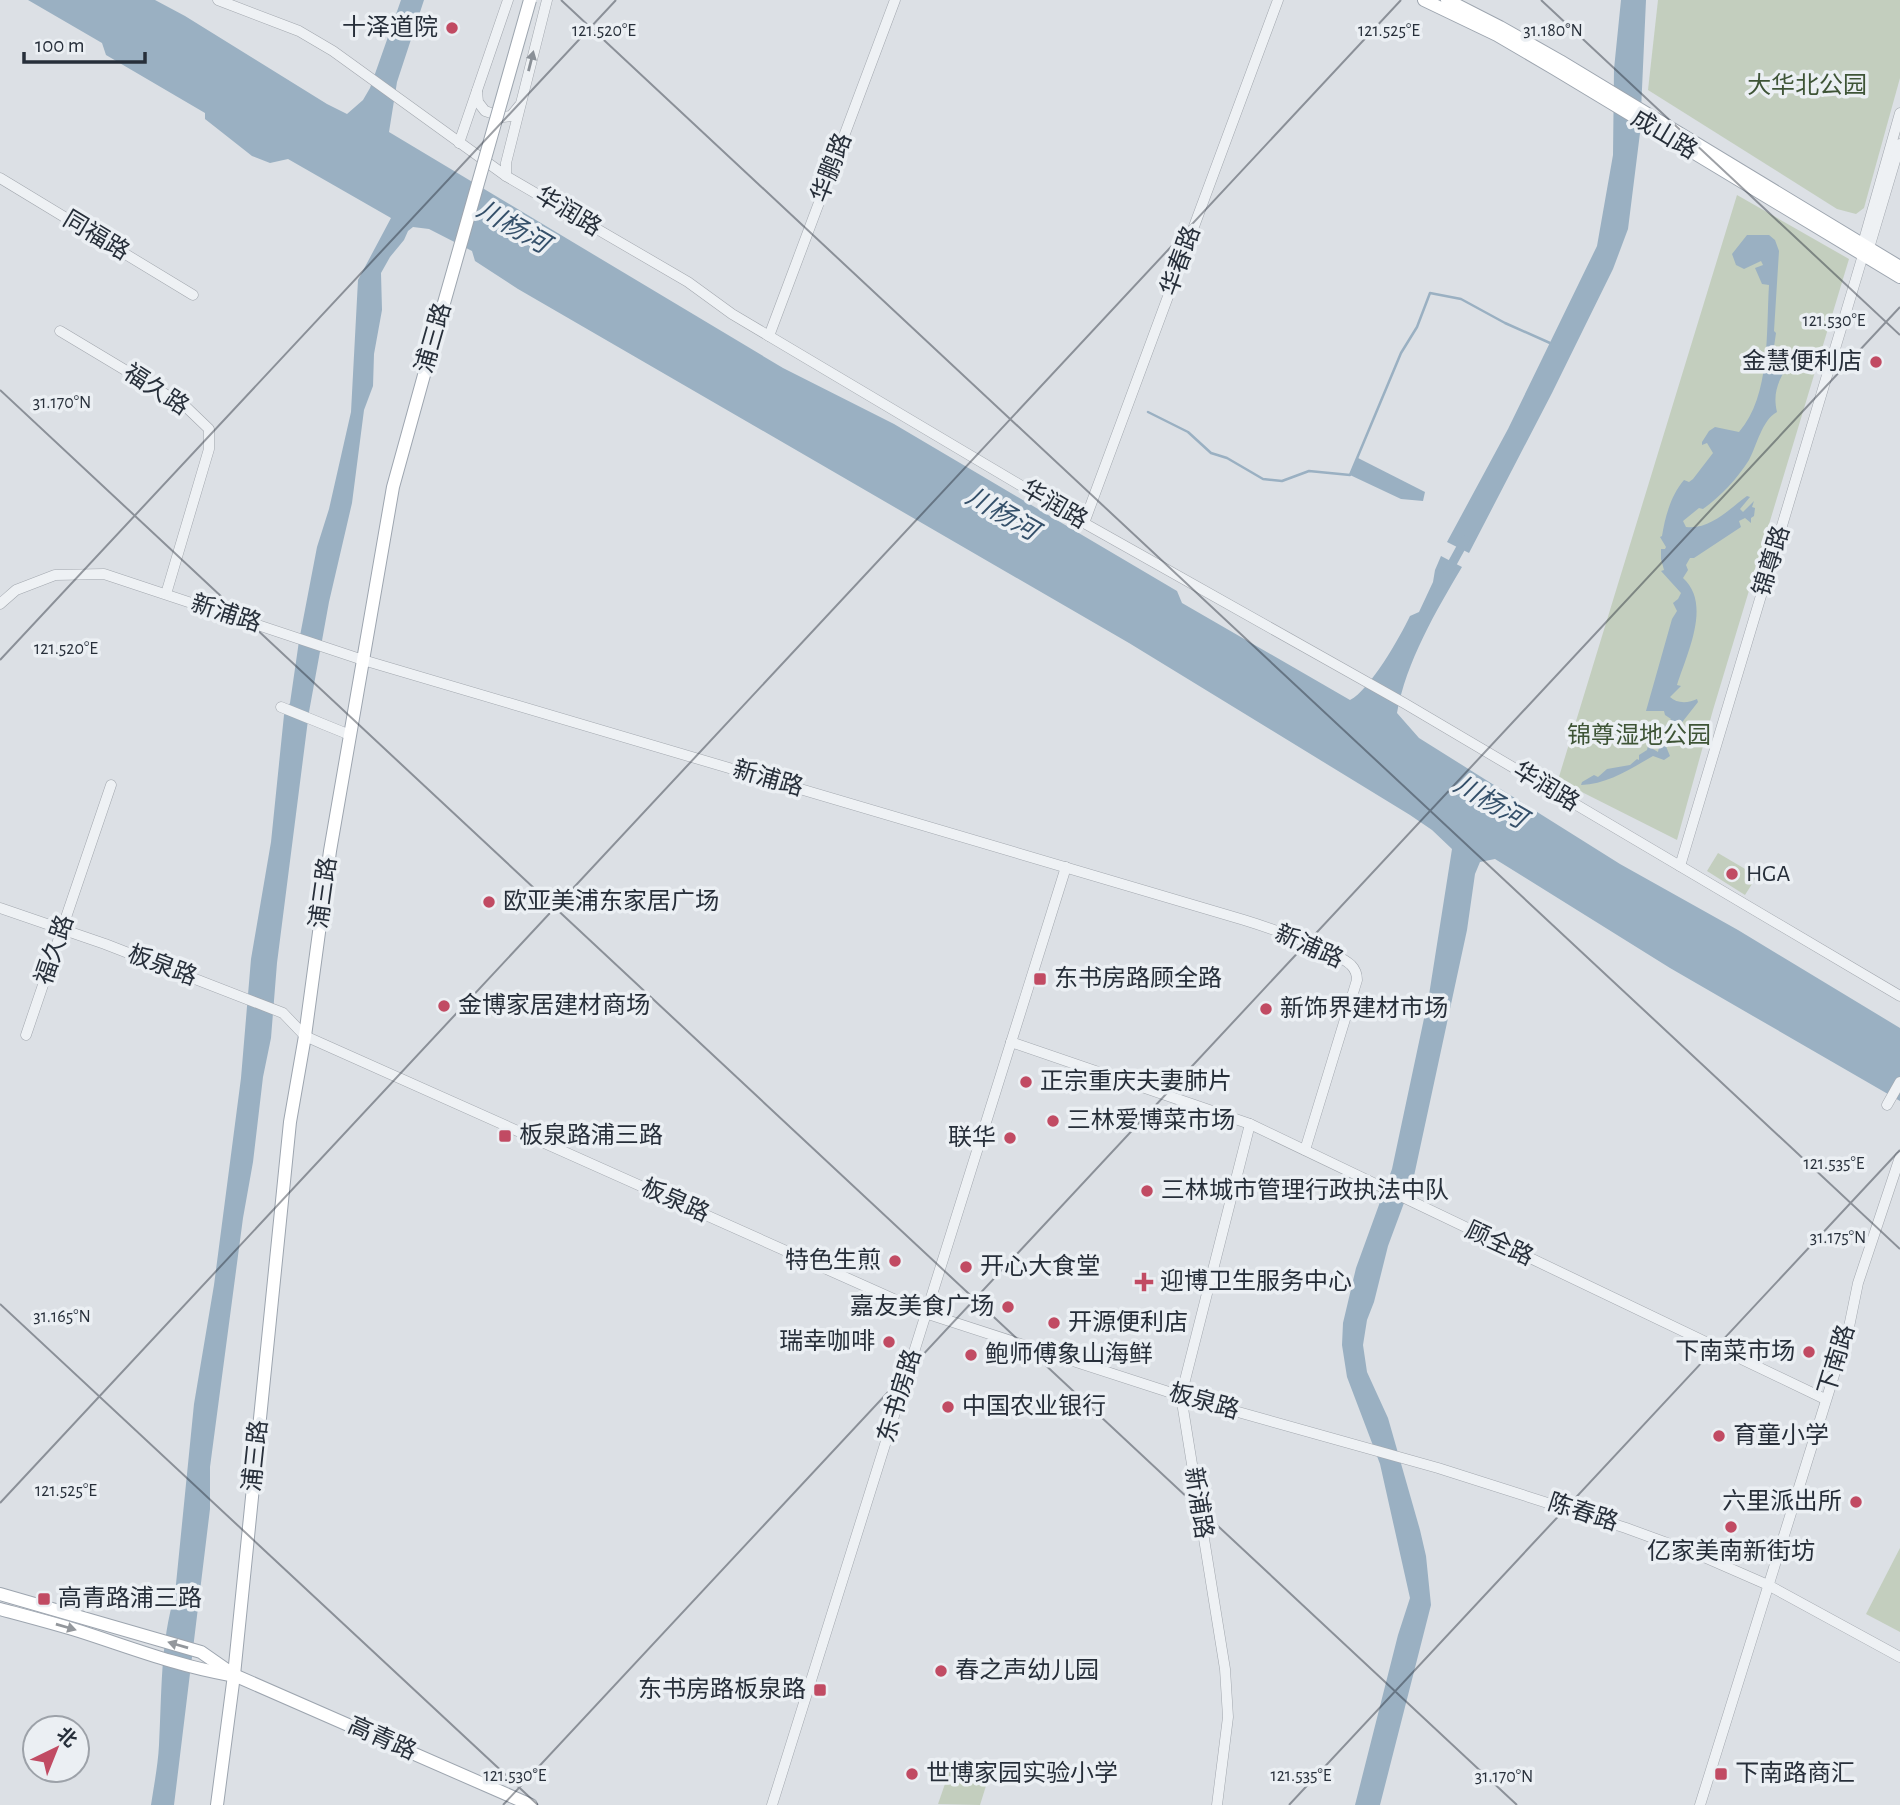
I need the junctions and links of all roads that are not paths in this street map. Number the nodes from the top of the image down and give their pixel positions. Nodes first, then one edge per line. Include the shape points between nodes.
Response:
1 (218, 0) edge
2 (508, 0) edge
3 (530, 0) edge
4 (547, 0) edge
5 (895, 0) edge
6 (1278, 0) edge
7 (1424, 0) edge
8 (1447, 0) edge
9 (477, 90) junction
10 (1608, 96) junction
11 (521, 103) junction
12 (1900, 113) edge
13 (459, 143) junction
14 (1900, 144) edge
15 (506, 176) junction
16 (0, 178) edge
17 (1864, 249) junction
18 (1900, 267) edge
19 (1900, 277) edge
20 (192, 295) dead end
21 (60, 331) dead end
22 (769, 336) junction
23 (1084, 523) junction
24 (166, 594) junction
25 (0, 604) edge
26 (363, 660) junction
27 (281, 708) dead end
28 (350, 735) junction
29 (111, 785) dead end
30 (1680, 866) junction
31 (1066, 867) junction
32 (0, 908) edge
33 (61, 930) junction
34 (1900, 996) edge
35 (26, 1035) dead end
36 (305, 1037) junction
37 (1011, 1042) junction
38 (1900, 1082) edge
39 (1887, 1105) dead end
40 (1250, 1124) junction
41 (1305, 1150) junction
42 (1900, 1157) edge
43 (925, 1313) junction
44 (1181, 1396) junction
45 (1825, 1399) junction
46 (1370, 1449) joint
47 (1768, 1585) junction
48 (0, 1594) edge
49 (0, 1609) edge
50 (1900, 1657) edge
51 (234, 1675) junction
52 (217, 1805) edge
53 (531, 1805) edge
54 (772, 1805) edge
55 (1217, 1805) edge
56 (1700, 1805) edge

1 - 13 street, 华润路 via 299,31 333,51
2 - 9 street
3 - 26 main road, 浦三路, bridge via 393,487
11 -> 4 street
5 - 22 street, 华鹏路
6 - 23 street, 华春路
7 - 10 main road, 成山路
8 - 10 main road, 成山路 via 1500,27
9 - 11 street via 485,111 503,117 511,116
9 - 13 street
10 - 17 main road, 成山路
11 - 15 street
12 - 17 street, 锦尊路
13 - 15 street, 华润路
14 - 17 street, 锦尊路
15 - 22 street, 华润路 via 688,282
16 - 20 street, 同福路
17 - 18 main road, 成山路
17 - 19 main road, 成山路
17 - 30 street, 锦尊路
21 - 24 street, 福久路 via 185,406 209,429 209,449
22 - 23 street, 华润路
23 - 30 street, 华润路 via 1361,678
24 - 25 street, 新浦路 via 104,574 55,575 16,590
24 - 26 street, 新浦路
26 - 28 main road, 浦三路
26 - 31 street, 新浦路
27 - 28 street
28 - 36 main road, 浦三路
29 - 33 street, 福久路
30 - 34 street, 华润路
31 - 37 street, 东书房路
31 - 41 street, 新浦路 via 1260,925 1335,955 1356,971
32 - 33 street, 板泉路
33 - 35 street, 福久路
33 - 36 street, 板泉路 via 283,1013
36 - 43 street, 板泉路
36 - 51 main road, 浦三路 via 290,1122
37 - 40 street, 顾全路
37 - 43 street, 东书房路
38 - 39 street
40 - 41 street, 顾全路
40 - 44 street, 新浦路
41 - 45 street, 顾全路
42 - 45 street, 下南路
43 - 44 street, 板泉路
43 - 54 street, 东书房路
44 - 46 street, 板泉路
44 - 55 street, 新浦路 via 1225,1669 1228,1717
45 - 47 street, 下南路
46 - 47 street, 陈春路 via 1626,1528
47 - 50 street, 陈春路
47 - 56 street, 下南路
51 -> 48 main road, 高青路 via 201,1652
49 -> 51 main road, 高青路 via 155,1658
51 - 52 main road, 浦三路
51 - 53 main road, 高青路

